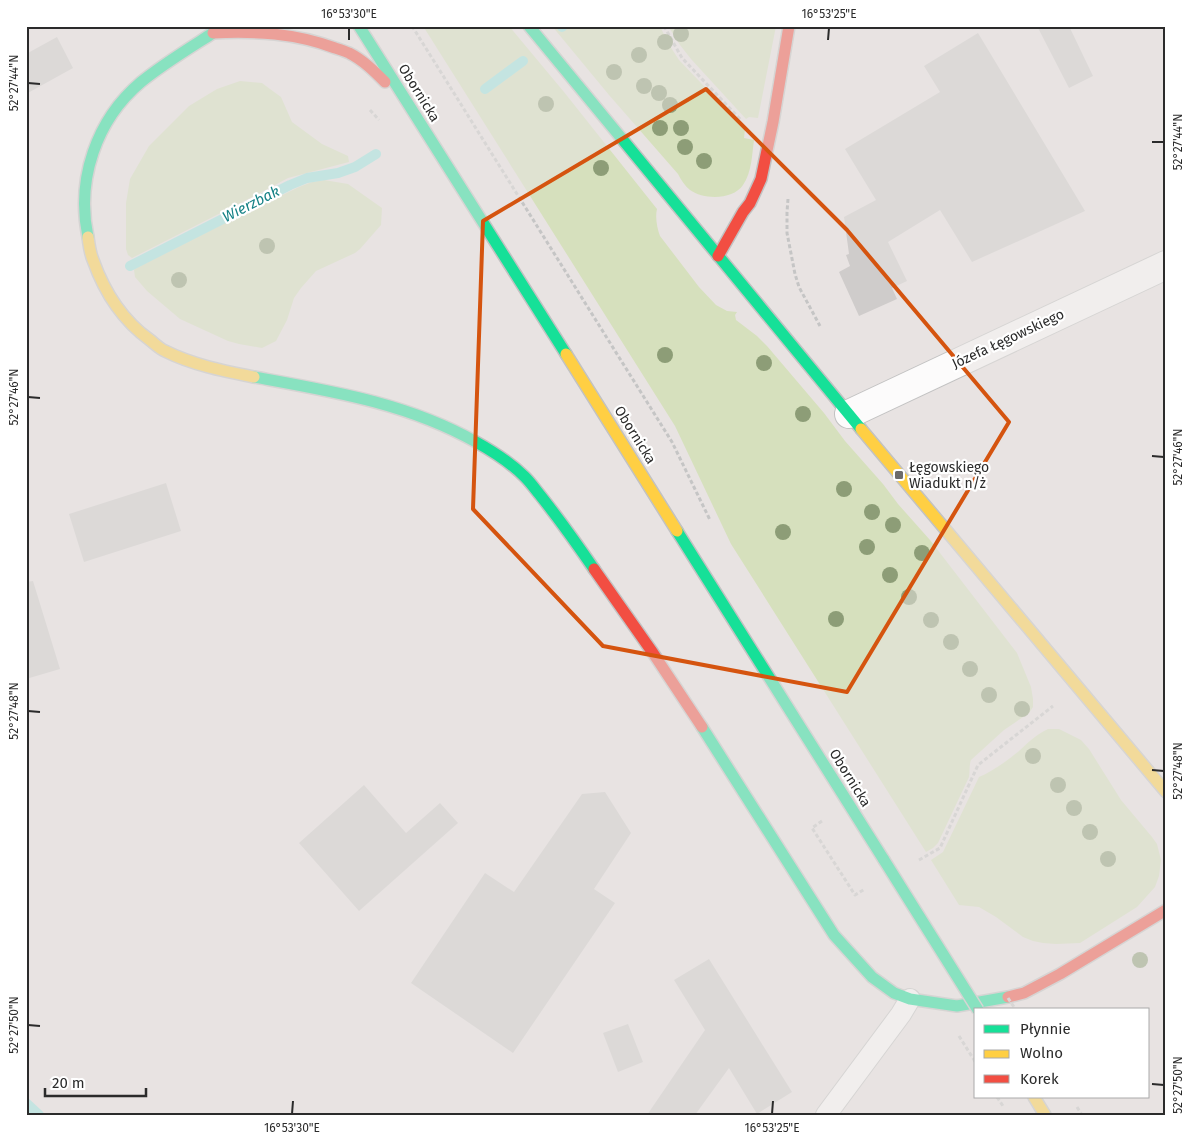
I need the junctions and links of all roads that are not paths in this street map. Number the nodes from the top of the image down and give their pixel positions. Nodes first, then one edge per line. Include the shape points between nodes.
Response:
1 (359, 26) edge
2 (529, 26) edge
3 (789, 26) edge
4 (215, 29) edge
5 (395, 62) dead end
6 (410, 107) junction
7 (718, 256) junction
8 (1166, 265) edge
9 (850, 414) junction
10 (1166, 792) edge
11 (1166, 910) edge
12 (910, 999) junction
13 (977, 1008) edge
14 (1035, 1098) edge
15 (826, 1115) edge
16 (1044, 1115) edge

1 - 6 street, Obornicka
2 - 7 street
3 - 7 street via 759,186
4 - 6 street via 289,35 323,42 352,54
4 - 12 street via 140,83 124,99 99,136 86,183 85,223 92,258 113,302 141,334 164,351 222,371 336,392 408,411 455,430 498,455 525,478 573,539 653,653 834,935 872,977 894,993
5 - 6 street
6 - 13 street, Obornicka, bridge
7 - 9 street
8 - 9 street, Józefa Łęgowskiego
9 - 10 street
11 - 12 street via 1024,993 957,1006
12 - 15 lane
14 - 16 street

